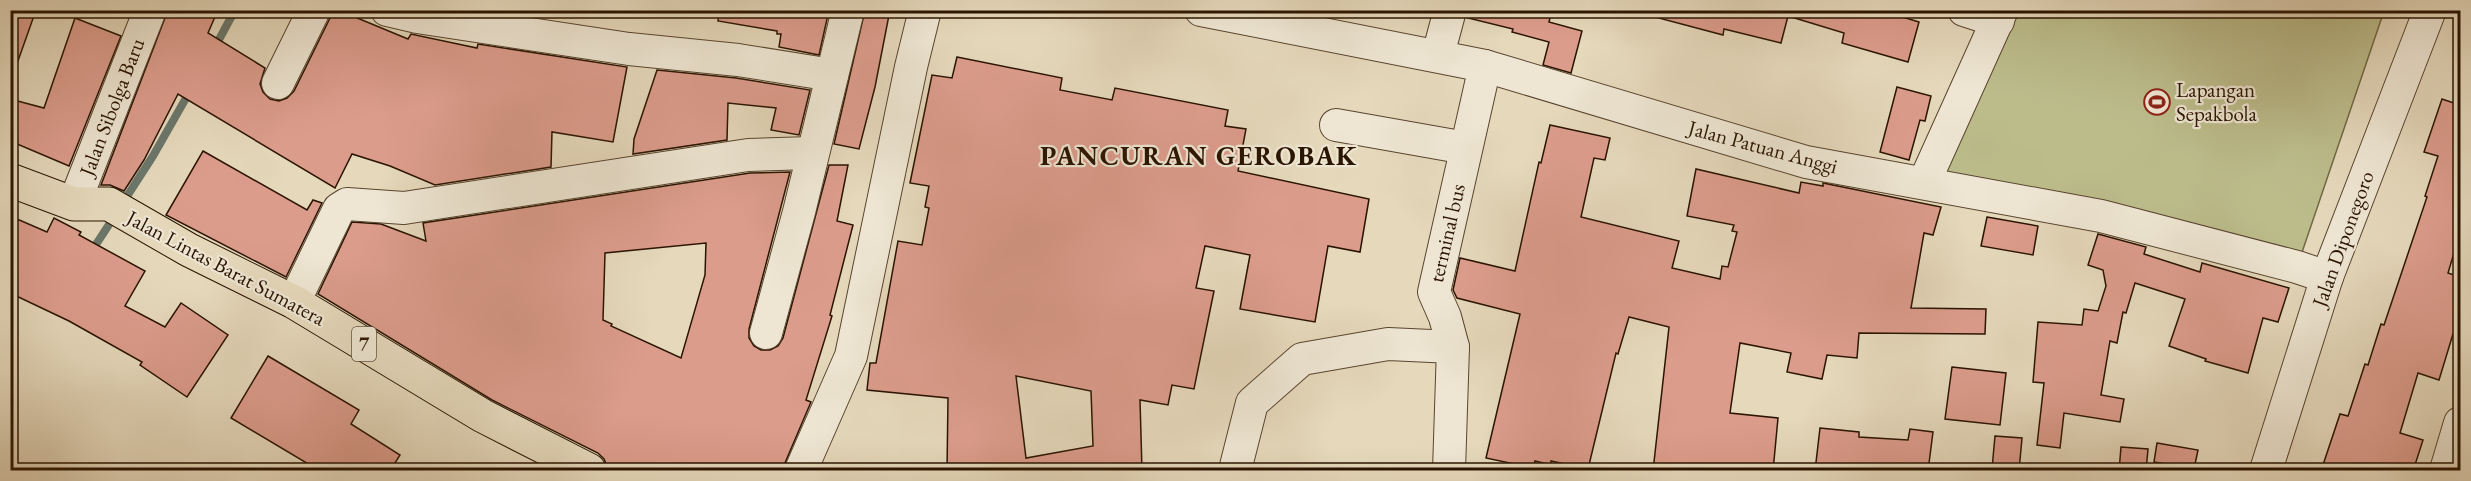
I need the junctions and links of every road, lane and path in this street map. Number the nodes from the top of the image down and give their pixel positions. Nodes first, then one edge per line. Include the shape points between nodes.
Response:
1 (150, 10) edge
2 (314, 10) edge
3 (387, 10) edge
4 (848, 10) edge
5 (925, 10) edge
6 (1450, 10) edge
7 (1964, 10) edge
8 (2430, 10) edge
9 (1215, 12) edge
10 (2000, 16) edge
11 (1438, 55) junction
12 (1485, 66) junction
13 (832, 75) junction
14 (278, 83) dead end
15 (1336, 125) dead end
16 (1466, 148) junction
17 (811, 153) junction
18 (10, 180) edge
19 (1924, 183) junction
20 (74, 204) junction
21 (2327, 277) junction
22 (294, 302) junction
23 (766, 333) dead end
24 (1453, 347) junction
25 (2460, 423) edge
26 (589, 471) edge
27 (801, 471) edge
28 (1234, 471) edge
29 (1449, 471) edge
30 (2266, 471) edge
31 (2446, 471) edge

1 - 20 street, Jalan Sibolga Baru
2 - 14 street
3 - 13 street via 629,49
4 - 13 street
5 - 27 street via 851,356
6 - 11 street
7 - 10 street
8 - 21 street, Jalan Diponegoro
9 - 11 street, Jalan Patuan Anggi
10 - 19 street
11 - 12 street, Jalan Patuan Anggi
12 - 16 street, terminal bus
12 - 19 street, Jalan Patuan Anggi via 1806,162
13 - 17 street
15 - 16 street
16 - 24 street, terminal bus via 1434,292
17 - 22 street via 748,155 404,208 347,204 339,209
17 - 23 street
18 - 20 highway, Jalan Lintas Barat Sumatera / 7
19 - 21 street, Jalan Patuan Anggi via 2101,216
20 - 22 highway, Jalan Lintas Barat Sumatera / 7 via 122,212
21 - 30 street, Jalan Diponegoro
22 - 26 highway, Jalan Lintas Barat Sumatera / 7 via 483,416
24 - 28 street via 1388,344 1302,359 1252,403
24 - 29 street, terminal bus
25 - 31 street

